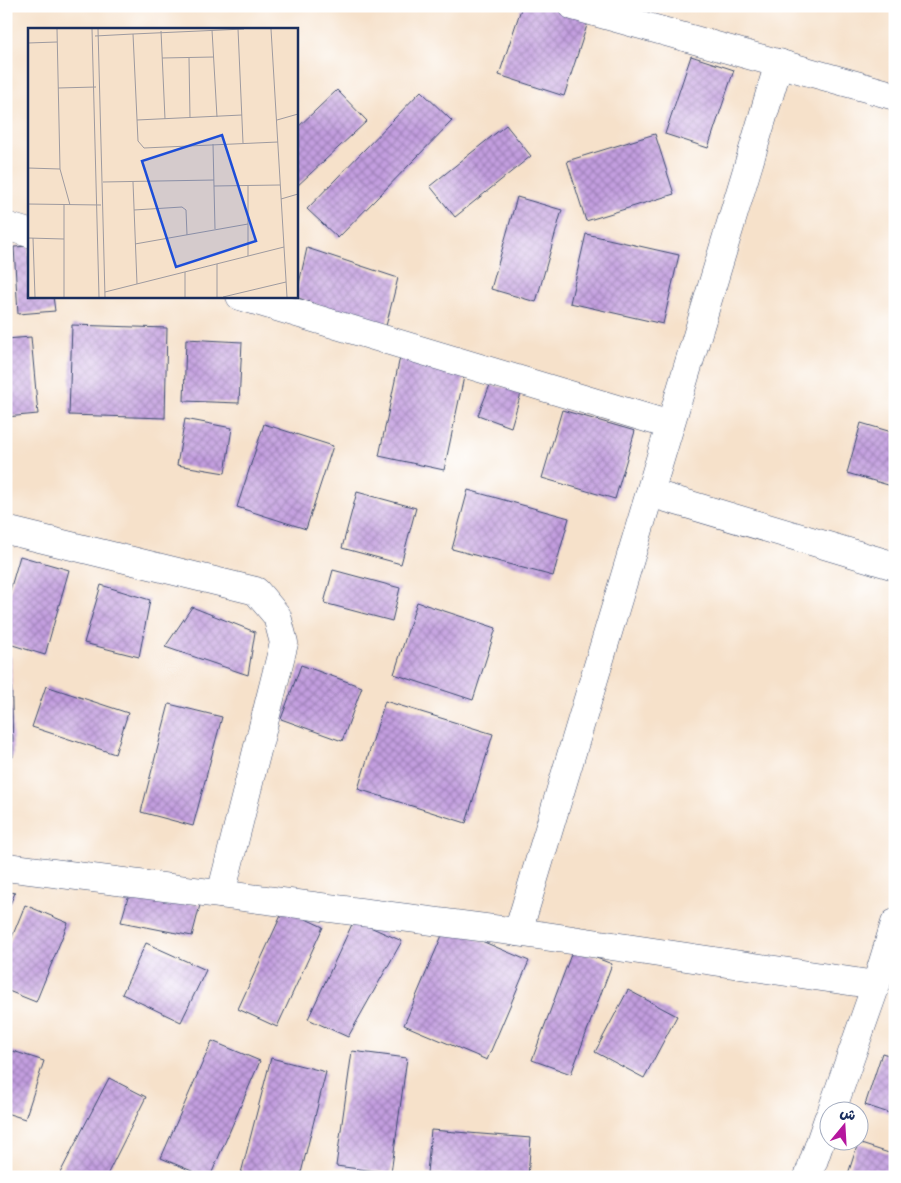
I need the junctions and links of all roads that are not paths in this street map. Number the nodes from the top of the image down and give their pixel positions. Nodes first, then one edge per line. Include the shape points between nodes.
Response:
1 (573, 6) edge
2 (779, 63) junction
3 (895, 96) edge
4 (6, 226) edge
5 (28, 233) edge
6 (247, 298) edge
7 (670, 426) junction
8 (650, 493) junction
9 (6, 530) edge
10 (895, 566) edge
11 (6, 867) edge
12 (221, 894) junction
13 (895, 923) edge
14 (518, 932) junction
15 (876, 985) junction
16 (836, 1100) edge
17 (818, 1148) edge
18 (808, 1177) edge

1 - 2 street
2 - 3 street
2 - 7 street
4 - 5 street
6 - 7 street
7 - 8 street
8 - 10 street
8 - 14 street
9 - 12 street via 256,592 277,616 284,643
11 - 12 street
12 - 14 street
13 - 15 street
14 - 15 street
15 - 16 street
17 - 18 street

